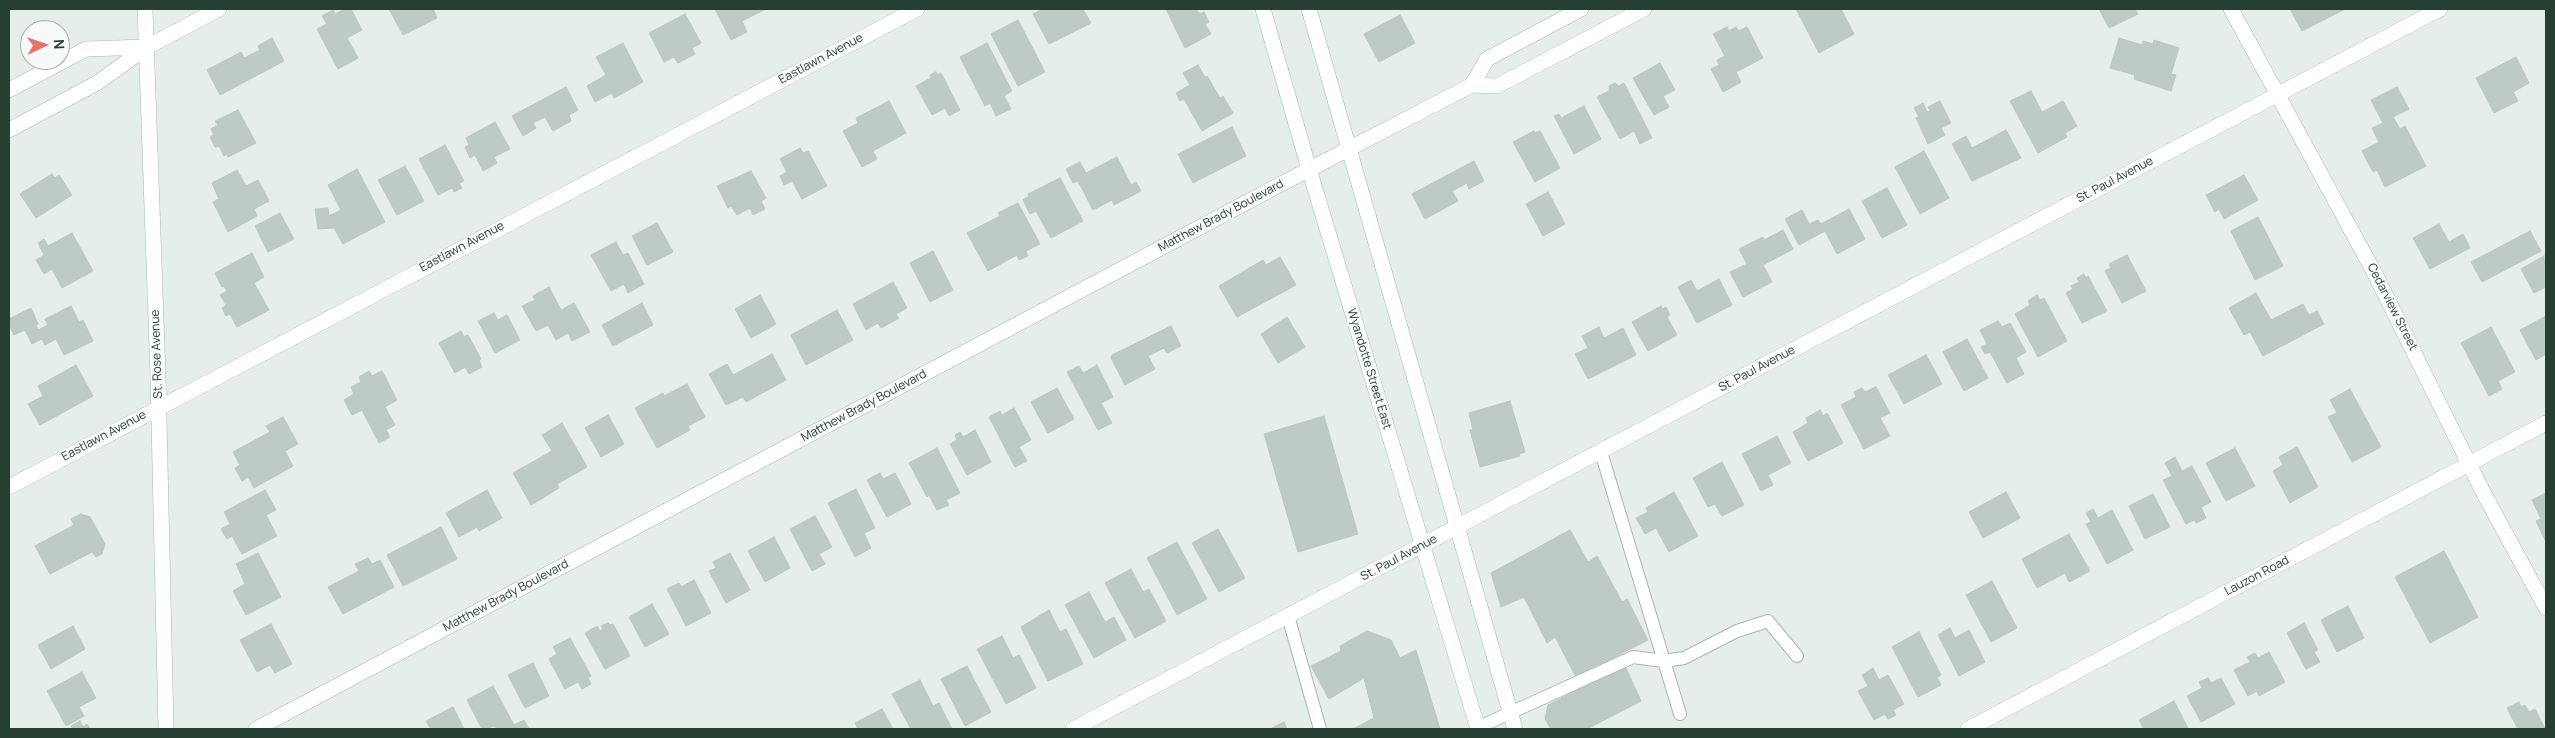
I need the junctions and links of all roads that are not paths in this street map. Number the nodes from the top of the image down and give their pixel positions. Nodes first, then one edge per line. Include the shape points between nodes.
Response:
1 (146, 9) edge
2 (219, 9) edge
3 (916, 9) edge
4 (1263, 9) edge
5 (1309, 9) edge
6 (1581, 9) edge
7 (1644, 9) edge
8 (2231, 9) edge
9 (2440, 9) edge
10 (147, 47) junction
11 (1472, 85) junction
12 (9, 90) edge
13 (2277, 95) junction
14 (9, 130) edge
15 (1349, 149) junction
16 (1309, 169) junction
17 (159, 406) junction
18 (2546, 423) edge
19 (1601, 452) junction
20 (2469, 464) junction
21 (9, 487) edge
22 (1456, 527) junction
23 (1422, 546) junction
24 (2546, 608) edge
25 (1288, 616) junction
26 (1797, 656) dead end
27 (1664, 661) junction
28 (1511, 714) junction
29 (1680, 714) dead end
30 (166, 729) edge
31 (256, 729) edge
32 (1073, 729) edge
33 (1320, 729) edge
34 (1478, 729) edge
35 (1515, 729) edge
36 (1968, 729) edge

1 - 10 street, St. Rose Avenue
2 - 10 street
3 - 17 street, Eastlawn Avenue
4 - 16 street, Wyandotte Street East
5 - 15 street
6 - 11 street via 1487,59
7 - 11 street, Matthew Brady Boulevard via 1497,86
8 - 13 street, Cedarview Street
9 - 13 street, St. Paul Avenue
10 - 12 street via 86,49
10 - 14 street via 97,83
10 - 17 street, St. Rose Avenue
11 - 15 street, Matthew Brady Boulevard
13 - 19 street, St. Paul Avenue
13 - 20 street, Cedarview Street via 2376,274
15 - 16 street, Matthew Brady Boulevard
15 - 22 street
16 - 23 street, Wyandotte Street East
16 - 31 street, Matthew Brady Boulevard
17 - 21 street, Eastlawn Avenue
17 - 30 street, St. Rose Avenue
18 - 20 street, Lauzon Road
19 - 22 street, St. Paul Avenue
19 - 27 lane
20 - 24 street, Cedarview Street
20 - 36 street, Lauzon Road
22 - 23 street, St. Paul Avenue
22 - 28 street
23 - 25 street, St. Paul Avenue
23 - 34 street, Wyandotte Street East
25 - 32 street, St. Paul Avenue
25 - 33 lane
26 - 27 lane via 1768,622 1737,631 1684,658
27 - 28 lane via 1633,657
27 - 29 lane
28 - 34 lane
28 - 35 street

